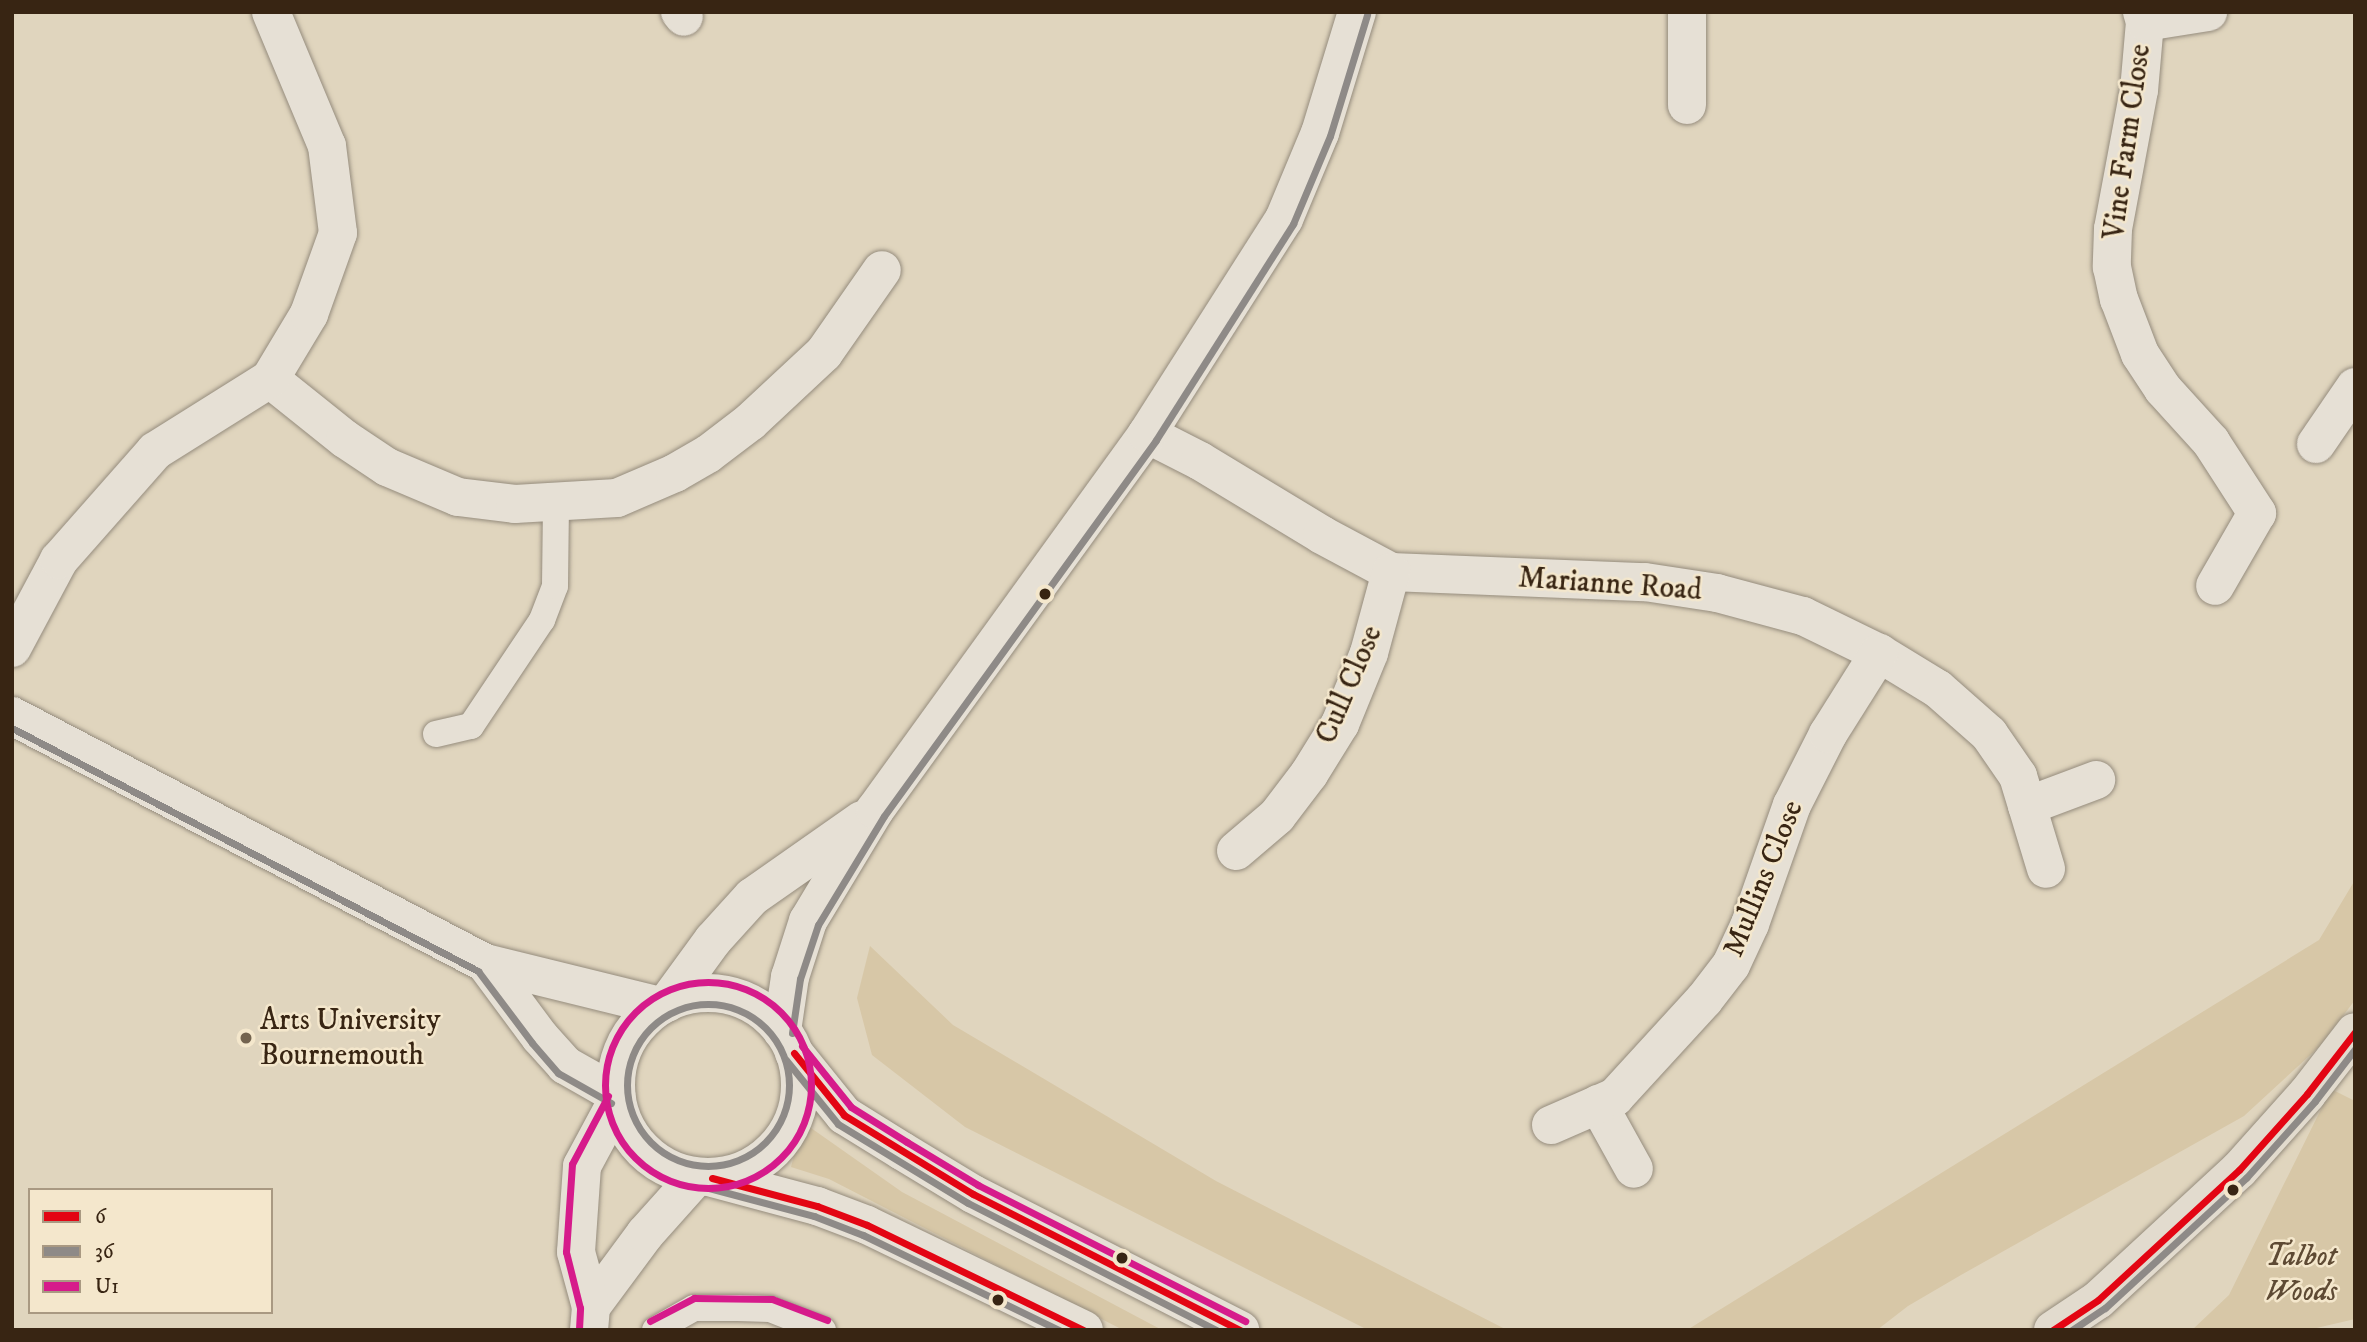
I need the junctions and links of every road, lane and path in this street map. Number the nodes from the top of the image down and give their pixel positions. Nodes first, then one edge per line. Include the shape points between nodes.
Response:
1 (271, 12) edge
2 (1357, 12) edge
3 (1687, 12) edge
4 (2208, 12) edge
5 (2144, 17) edge
6 (1687, 105) dead end
7 (882, 270) dead end
8 (270, 379) junction
9 (2355, 387) edge
10 (1147, 433) junction
11 (2316, 444) dead end
12 (556, 502) junction
13 (1391, 572) junction
14 (2215, 586) dead end
15 (12, 648) edge
16 (1879, 653) junction
17 (12, 716) edge
18 (436, 734) dead end
19 (2096, 780) dead end
20 (2027, 806) junction
21 (875, 810) junction
22 (1236, 851) dead end
23 (2046, 869) dead end
24 (485, 964) junction
25 (663, 1005) junction
26 (2355, 1032) edge
27 (788, 1042) junction
28 (616, 1097) junction
29 (1598, 1104) junction
30 (1551, 1125) dead end
31 (1634, 1168) dead end
32 (704, 1177) junction
33 (590, 1318) edge
34 (664, 1328) edge
35 (823, 1330) edge
36 (1084, 1330) edge
37 (1240, 1330) edge
38 (2053, 1330) edge

1 - 8 street via 327,146 338,233 309,314
2 - 10 street via 1320,133 1284,219
3 - 6 street
4 - 5 street, Vine Farm Close
5 - 14 street, Vine Farm Close via 2139,90 2113,229 2112,267 2140,354 2163,389 2211,442 2257,513
7 - 12 street via 824,353 708,454 675,474 617,498
8 - 12 street via 345,439 423,484 483,501
8 - 15 street via 155,451 59,560
9 - 11 street
10 - 13 street, Marianne Road
10 - 21 street
12 - 18 lane via 555,586 542,621 471,726
13 - 16 street, Marianne Road via 1645,582 1717,593 1803,617
13 - 22 street, Cull Close via 1369,653 1340,724 1277,816
16 - 20 street, Marianne Road via 1938,689 1989,734 2018,776
16 - 29 street, Mullins Close via 1828,734 1792,805 1731,965 1615,1097
17 - 24 street
19 - 20 street
20 - 23 street, Marianne Road
21 - 25 street via 752,897
21 - 27 street via 808,921 790,977
24 - 25 street
24 - 28 street via 565,1065
25 - 27 street via 702,993 734,996 761,1009
25 - 28 street via 638,1024 626,1043 618,1065
26 - 38 main road via 2239,1170 2098,1300
27 - 32 street via 800,1076 798,1105 783,1139 756,1164 730,1175
27 - 37 street via 844,1115 973,1194
28 - 32 street via 629,1133 644,1152 670,1170
28 - 33 street via 582,1166 576,1252
29 - 30 street, Mullins Close
29 - 31 street
32 - 33 street via 645,1234
32 - 36 street via 867,1224
34 - 35 lane via 694,1308 769,1308

